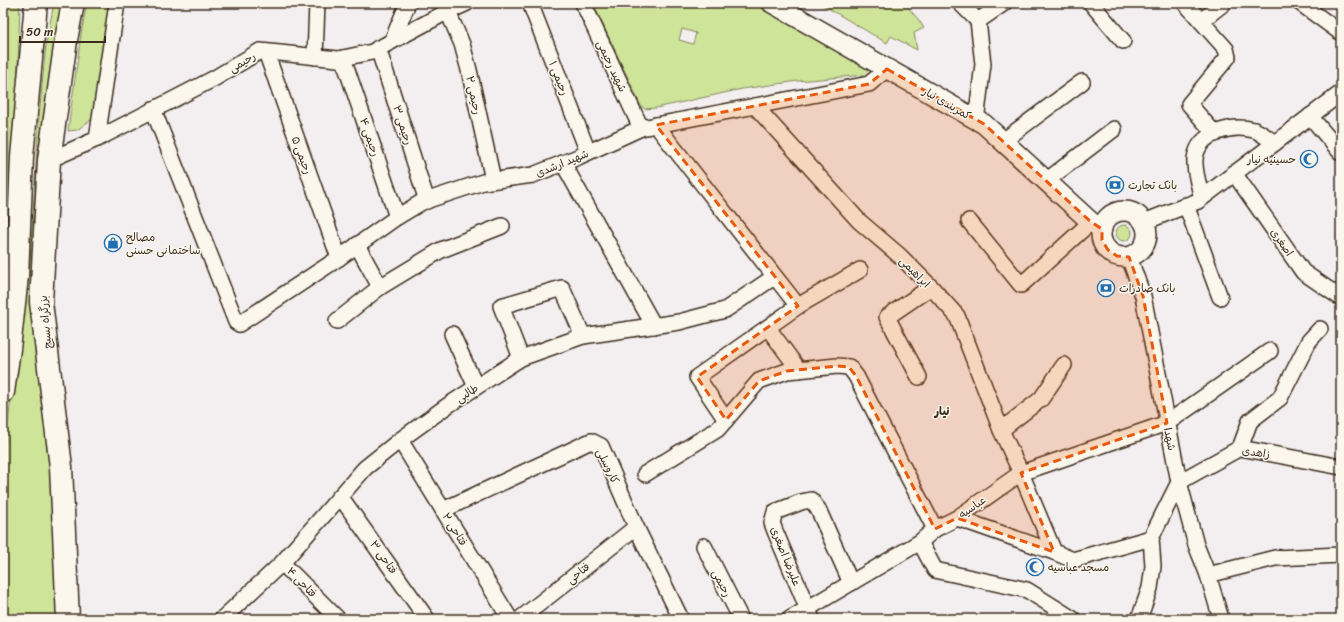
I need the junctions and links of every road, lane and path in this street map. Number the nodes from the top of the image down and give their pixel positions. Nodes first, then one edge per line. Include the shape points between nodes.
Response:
1 (36, 3) edge
2 (73, 3) edge
3 (117, 3) edge
4 (317, 3) edge
5 (408, 3) edge
6 (467, 3) edge
7 (530, 3) edge
8 (583, 3) edge
9 (772, 3) edge
10 (960, 3) edge
11 (1004, 3) edge
12 (1091, 3) edge
13 (1185, 3) edge
14 (1224, 3) edge
15 (1300, 3) edge
16 (448, 12) junction
17 (978, 21) junction
18 (1201, 21) junction
19 (1341, 33) edge
20 (392, 41) junction
21 (1122, 41) dead end
22 (378, 48) junction
23 (266, 52) junction
24 (315, 56) junction
25 (343, 58) junction
26 (887, 69) junction
27 (1082, 82) dead end
28 (1341, 93) edge
29 (755, 106) junction
30 (154, 109) junction
31 (1310, 116) junction
32 (976, 120) junction
33 (648, 127) junction
34 (1114, 129) dead end
35 (1215, 134) junction
36 (97, 139) junction
37 (1003, 141) junction
38 (1274, 143) junction
39 (588, 152) junction
40 (1341, 152) edge
41 (49, 160) junction
42 (563, 163) junction
43 (1234, 173) junction
44 (493, 180) junction
45 (1046, 181) junction
46 (1202, 198) junction
47 (427, 201) junction
48 (1186, 206) junction
49 (397, 217) junction
50 (969, 221) dead end
51 (1144, 222) junction
52 (502, 226) dead end
53 (1096, 226) junction
54 (357, 245) junction
55 (1129, 257) junction
56 (339, 258) junction
57 (860, 270) dead end
58 (774, 277) junction
59 (10, 278) edge
60 (380, 287) junction
61 (931, 287) junction
62 (1220, 297) dead end
63 (1341, 298) edge
64 (798, 306) junction
65 (337, 321) dead end
66 (654, 326) junction
67 (768, 328) junction
68 (1320, 328) dead end
69 (452, 334) dead end
70 (582, 336) junction
71 (6, 345) edge
72 (1270, 351) dead end
73 (521, 358) junction
74 (1064, 365) dead end
75 (799, 370) junction
76 (918, 377) dead end
77 (476, 387) junction
78 (3, 392) edge
79 (726, 420) junction
80 (1167, 423) junction
81 (1001, 430) junction
82 (400, 440) junction
83 (1240, 448) junction
84 (1341, 467) edge
85 (1021, 473) junction
86 (645, 474) dead end
87 (1179, 482) junction
88 (340, 496) junction
89 (443, 510) junction
90 (957, 518) junction
91 (636, 527) junction
92 (935, 529) junction
93 (1151, 538) junction
94 (920, 542) junction
95 (704, 546) dead end
96 (1054, 552) junction
97 (1341, 555) edge
98 (282, 563) junction
99 (1208, 575) junction
100 (851, 583) junction
101 (810, 614) edge
102 (1064, 617) edge
103 (68, 619) edge
104 (222, 619) edge
105 (338, 619) edge
106 (427, 619) edge
107 (510, 619) edge
108 (520, 619) edge
109 (681, 619) edge
110 (740, 619) edge
111 (790, 619) edge
112 (1139, 619) edge
113 (1221, 619) edge

1 - 59 highway
2 - 41 highway, بزرگراه بسیج
3 - 36 street
4 - 24 street
5 - 20 street
6 - 16 street, رحیمی
7 - 39 street, رحیمی ۱
8 - 33 street, شهید رحیمی
9 - 26 main road, کمربندی نیار
10 - 17 street
11 - 17 street
12 - 21 street
13 - 18 street
14 - 18 street
15 - 19 street
16 - 20 street, رحیمی
16 - 44 street, رحیمی ۲ via 462,44 469,70
17 - 32 street via 983,64
18 - 35 street via 1226,49 1228,57 1189,104
20 - 22 street, رحیمی
22 - 25 street, رحیمی via 372,52
22 - 47 street, رحیمی ۳
23 - 24 street, رحیمی
23 - 30 street, رحیمی via 260,51 215,78
23 - 56 street, رحیمی ۵
24 - 25 street, رحیمی
25 - 49 street, رحیمی ۴
26 - 29 street, شهید ارشدی via 869,84
26 - 32 main road, کمربندی نیار
27 - 37 street
28 - 31 street
29 - 33 street, شهید ارشدی
29 - 61 street, ابراهیمی via 859,221
30 - 36 street, رحیمی
30 - 56 street, شهید ارشدی via 236,322 239,324
31 - 38 street
31 - 40 street
32 - 37 main road, کمربندی نیار
33 - 39 street, شهید ارشدی
33 - 58 street, شهید رحیمی
34 - 45 street
35 - 38 street via 1221,130 1239,127 1255,130
35 - 46 street via 1200,144 1196,158
36 - 41 street, رحیمی
37 - 45 main road, کمربندی نیار
38 - 43 street
39 - 42 street, شهید ارشدی
41 - 103 highway, بزرگراه بسیج via 41,302 61,467
42 - 44 street, شهید ارشدی via 533,175
42 - 66 street
43 - 46 street
43 - 63 street, اصغری via 1303,272
44 - 47 street, شهید ارشدی
45 - 53 main road, کمربندی نیار
46 - 48 street
47 - 49 street, شهید ارشدی
48 - 51 street
48 - 62 street
49 - 54 street, شهید ارشدی
50 - 53 street via 1021,285
51 - 53 main road via 1139,216 1125,211 1117,212
51 - 55 main road via 1147,229 1146,243 1142,250
52 - 60 street via 441,250
53 - 55 main road via 1108,250 1117,256
54 - 56 street, شهید ارشدی
54 - 60 street
55 - 80 street, شهدا via 1143,296
57 - 64 street
58 - 64 street, شهید رحیمی
58 - 66 street, طالبی via 725,310
59 - 71 highway
60 - 65 street
61 - 76 street via 887,317
61 - 81 street, ابراهیمی via 957,316
64 - 67 street
66 - 70 street, طالبی
67 - 75 street
67 - 79 street via 697,377
68 - 83 street via 1309,341 1280,398 1250,421
69 - 77 street
70 - 73 street, طالبی
70 - 73 street via 562,288 501,306
71 - 78 highway
72 - 80 street, عباسیه
73 - 77 street, طالبی
74 - 81 street via 1041,399
75 - 79 street via 787,371 759,381
75 - 92 street via 849,367
77 - 82 street, طالبی
79 - 86 street via 718,429
80 - 85 street, عباسیه
80 - 87 street, شهدا
81 - 85 street, ابراهیمی
82 - 88 street, طالبی via 365,468
82 - 89 street, فتاحی ۲
83 - 84 street, زاهدی
83 - 87 street, زاهدی
85 - 90 street, عباسیه
85 - 96 street, ابراهیمی
87 - 93 street
87 - 99 street, شهدا via 1196,545
88 - 98 street, طالبی
88 - 106 street, فتاحی ۳
89 - 91 street, کاروسلی via 591,441 601,446
89 - 107 street, فتاحی ۲
90 - 92 street, عباسیه
90 - 96 street
91 - 108 street, فتاحی
91 - 109 street, کاروسلی
92 - 94 street, عباسیه
93 - 96 street via 1073,560
93 - 112 street via 1153,566 1150,588
94 - 100 street, عباسیه
94 - 102 street via 935,570 1027,590
95 - 110 street, رحیمی
97 - 99 street via 1275,558
98 - 104 street, طالبی
98 - 105 street, فتاحی ۴
99 - 113 street, شهدا
100 - 101 street, عباسیه
100 - 101 street, علیرضا اصغری via 818,509 811,500 775,512 772,523
101 - 111 street, عباسیه

